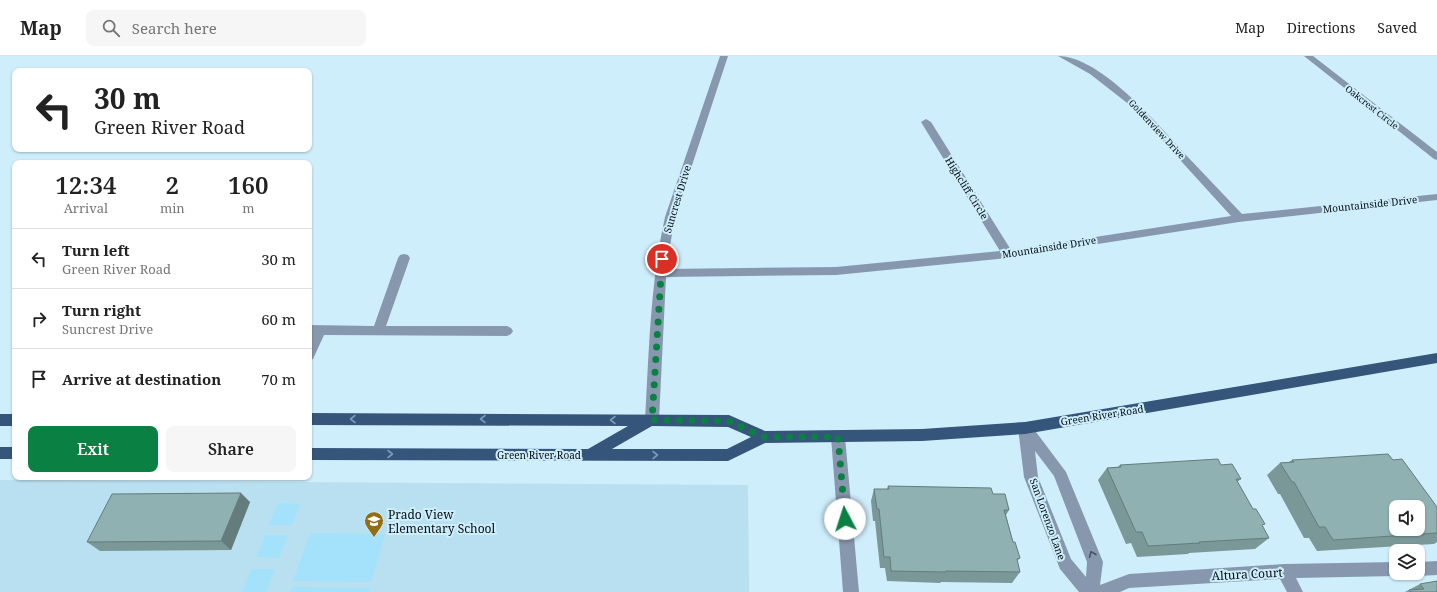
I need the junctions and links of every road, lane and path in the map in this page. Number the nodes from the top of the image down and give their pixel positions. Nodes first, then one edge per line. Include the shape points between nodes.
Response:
1 (724, 56) edge
2 (1062, 56) edge
3 (1308, 56) edge
4 (926, 122) dead end
5 (1437, 157) edge
6 (1437, 197) edge
7 (1239, 218) junction
8 (1008, 254) junction
9 (404, 258) dead end
10 (660, 273) junction
11 (314, 330) edge
12 (378, 330) junction
13 (507, 331) dead end
14 (312, 340) edge
15 (1437, 358) edge
16 (312, 419) edge
17 (0, 420) edge
18 (12, 420) edge
19 (652, 420) junction
20 (1025, 428) junction
21 (764, 437) junction
22 (838, 437) junction
23 (0, 453) edge
24 (12, 453) edge
25 (312, 454) edge
26 (588, 455) junction
27 (1437, 568) edge
28 (1389, 569) edge
29 (1425, 569) edge
30 (1284, 572) junction
31 (851, 592) edge
32 (1089, 592) edge
33 (1092, 592) edge
34 (1101, 592) edge
35 (1295, 592) edge

1 - 10 street, Suncrest Drive via 670,217
2 - 7 street, Goldenview Drive via 1093,72 1134,104
3 - 5 street, Oakcrest Circle
4 - 8 street, Highcliff Circle
6 - 7 street, Mountainside Drive
7 - 8 street, Mountainside Drive
8 - 10 street, Mountainside Drive via 836,271
9 - 12 street
10 - 19 street, Suncrest Drive
11 - 12 street
11 - 14 street
12 - 13 street
15 - 20 main road, Green River Road
19 -> 16 main road, Green River Road
17 - 18 main road
19 - 21 main road, Green River Road via 729,421
19 - 26 main road
20 - 22 main road, Green River Road via 922,435
20 - 32 street, San Lorenzo Lane via 1032,477 1065,564
33 -> 20 street via 1095,562 1059,472
21 - 22 main road, Green River Road
26 -> 21 main road, Green River Road via 728,455
22 - 31 street
23 - 24 main road
25 -> 26 main road, Green River Road
27 - 29 street
28 - 30 street, Altura Court
30 - 34 street, Altura Court via 1129,581
30 - 35 street

